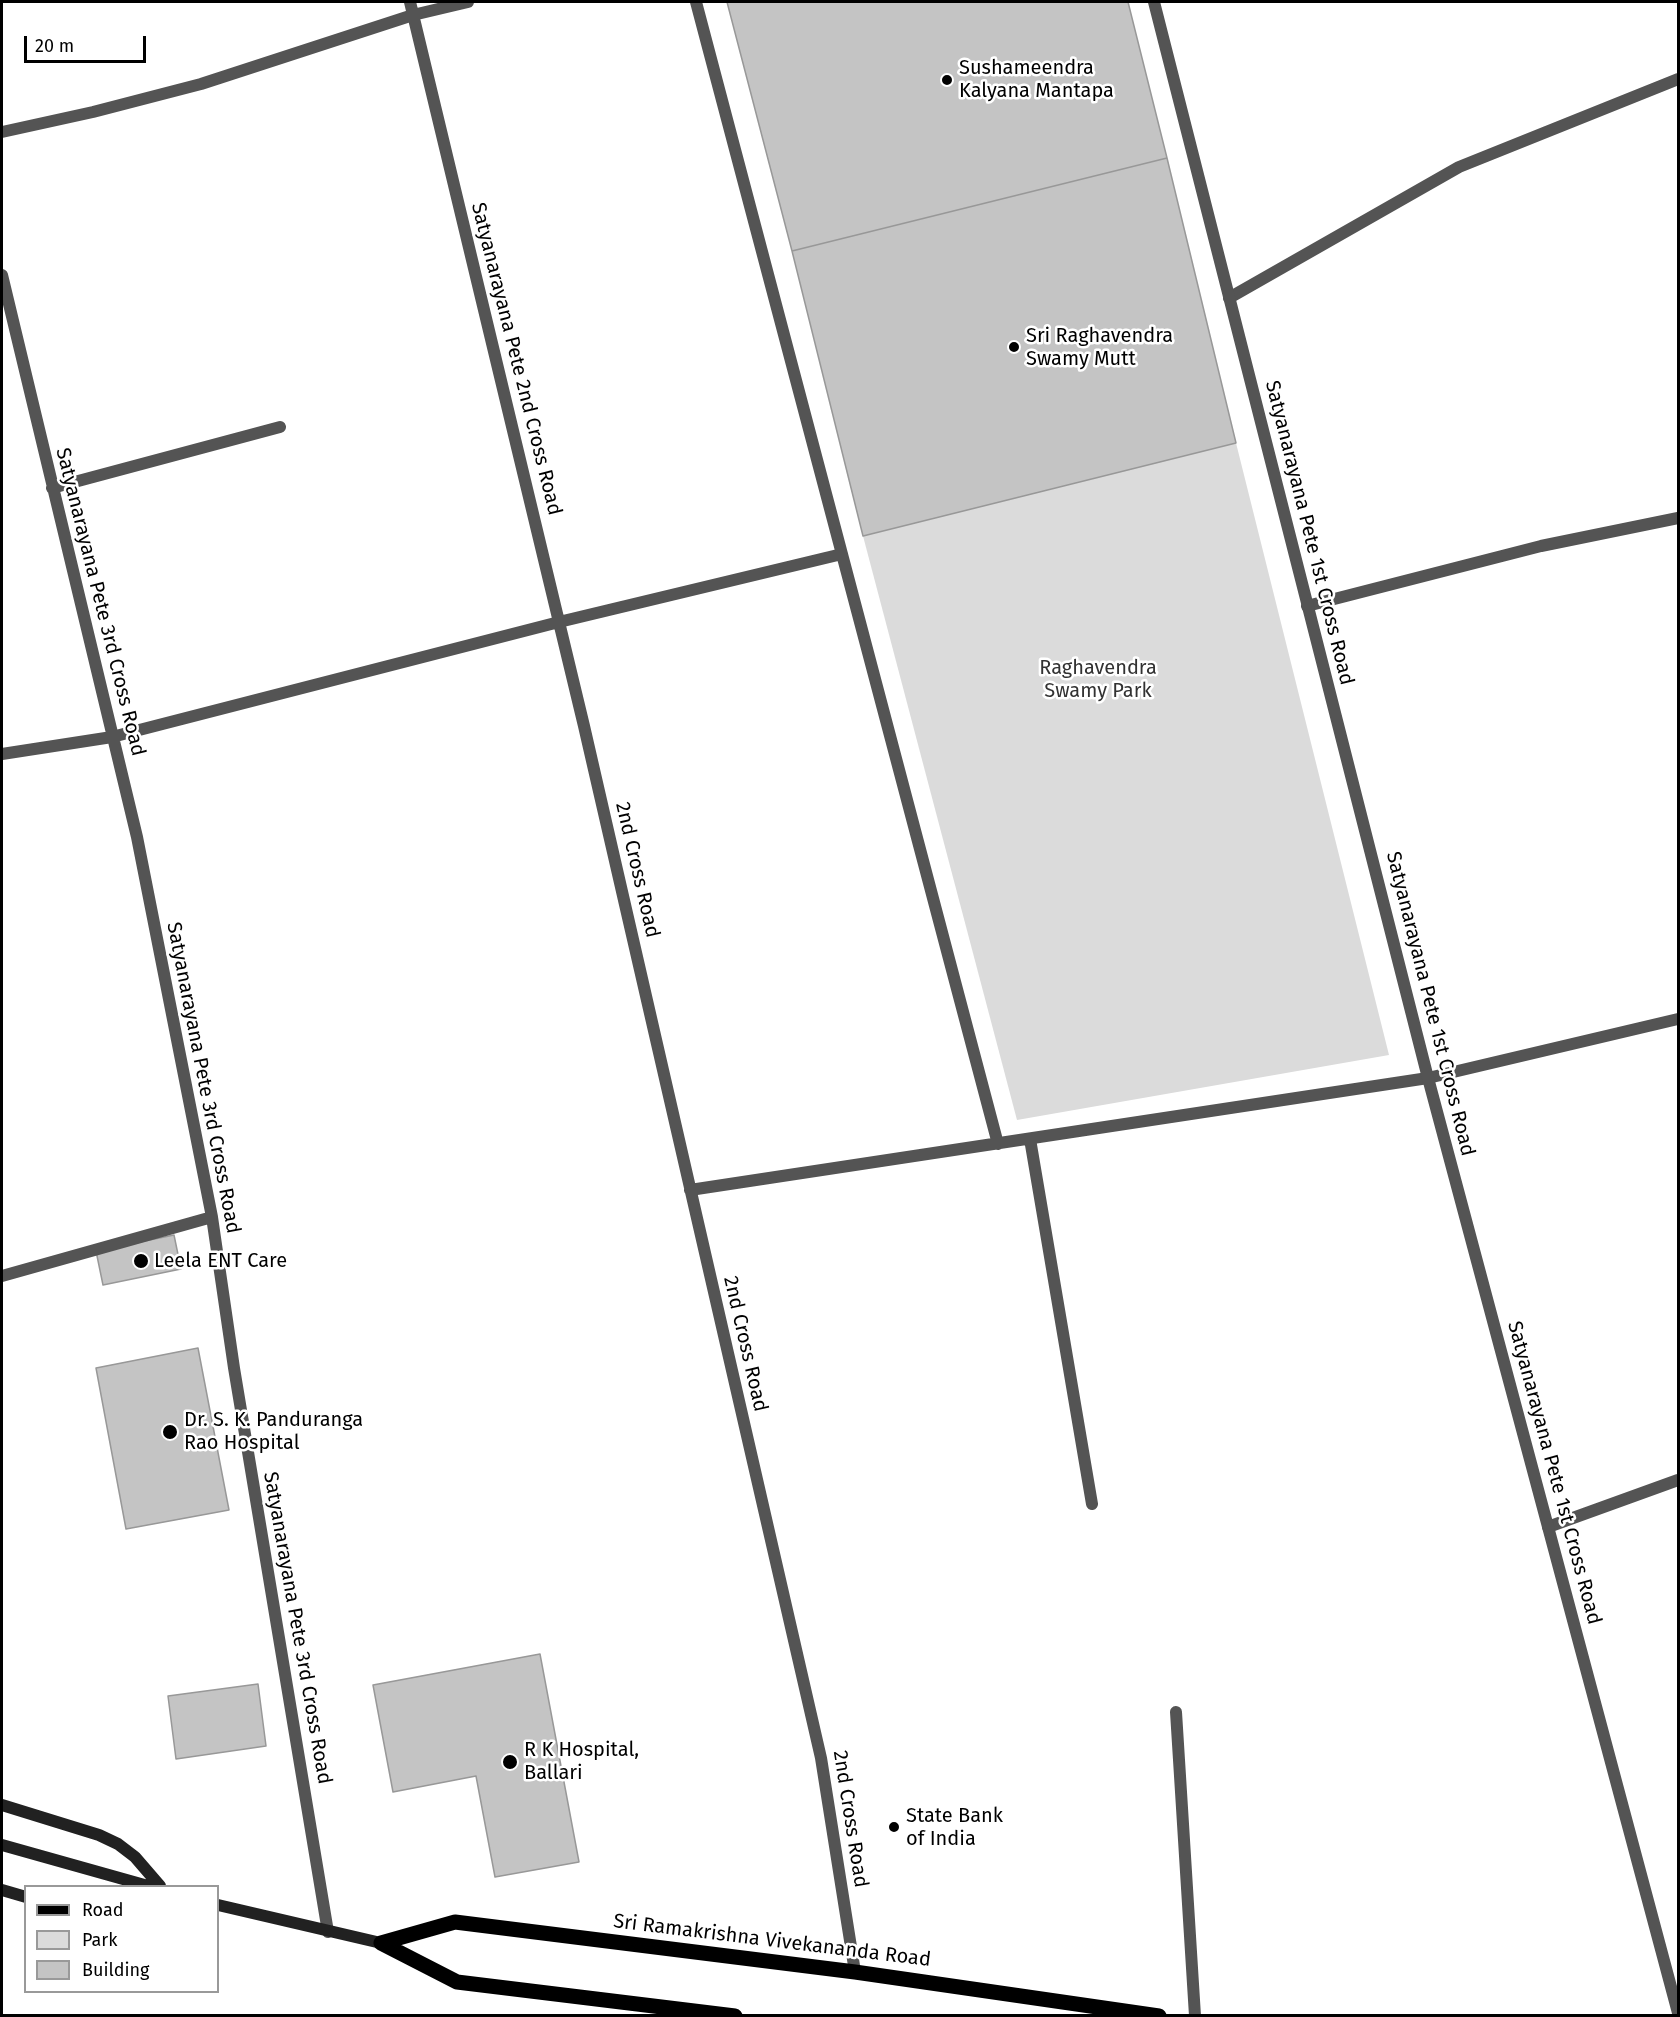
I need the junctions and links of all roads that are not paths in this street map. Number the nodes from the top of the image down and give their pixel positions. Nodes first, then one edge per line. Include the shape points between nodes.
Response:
1 (410, 2) edge
2 (468, 2) edge
3 (696, 2) edge
4 (1154, 2) edge
5 (413, 15) junction
6 (1678, 79) edge
7 (2, 132) edge
8 (2, 275) edge
9 (1229, 298) junction
10 (280, 427) dead end
11 (52, 488) junction
12 (1678, 518) edge
13 (842, 554) junction
14 (1307, 606) junction
15 (559, 622) junction
16 (584, 726) joint
17 (112, 737) junction
18 (2, 754) edge
19 (1678, 1019) edge
20 (1428, 1078) junction
21 (1030, 1139) junction
22 (998, 1144) junction
23 (690, 1190) junction
24 (212, 1216) junction
25 (2, 1276) edge
26 (1678, 1480) edge
27 (1092, 1504) dead end
28 (1548, 1527) junction
29 (1176, 1712) dead end
30 (2, 1805) edge
31 (2, 1845) edge
32 (141, 1885) edge
33 (158, 1885) edge
34 (2, 1890) edge
35 (24, 1896) edge
36 (219, 1905) edge
37 (328, 1932) junction
38 (381, 1943) junction
39 (855, 1972) junction
40 (1678, 2013) edge
41 (735, 2016) edge
42 (1159, 2016) edge
43 (1195, 2016) edge

1 - 5 street, Satyanarayana Pete 2nd Cross Road
2 - 5 street
3 - 13 street
4 - 9 street, Satyanarayana Pete 1st Cross Road
5 - 7 street via 201,84
5 - 15 street, Satyanarayana Pete 2nd Cross Road
6 - 9 street via 1460,167
8 - 11 street, Satyanarayana Pete 3rd Cross Road
9 - 14 street, Satyanarayana Pete 1st Cross Road
10 - 11 street
11 - 17 street, Satyanarayana Pete 3rd Cross Road
12 - 14 street via 1541,546
13 - 15 street
13 - 22 street
14 - 20 street, Satyanarayana Pete 1st Cross Road
15 - 16 street, Satyanarayana Pete 2nd Cross Road
15 - 17 street
16 - 23 street, 2nd Cross Road
17 - 18 street
17 - 24 street, Satyanarayana Pete 3rd Cross Road via 139,848
19 - 20 street
20 - 21 street
20 - 28 street, Satyanarayana Pete 1st Cross Road
21 - 22 street
21 - 27 street
22 - 23 street
23 - 39 street, 2nd Cross Road via 821,1758
24 - 25 street
24 - 37 street, Satyanarayana Pete 3rd Cross Road
26 - 28 street
28 - 40 street, Satyanarayana Pete 1st Cross Road
29 - 43 street
30 - 33 main road via 99,1834 135,1857
31 - 32 main road
34 - 35 main road
36 - 37 main road, Sri Ramakrishna Vivekananda Road
37 - 38 main road, Sri Ramakrishna Vivekananda Road
38 - 39 main road, Sri Ramakrishna Vivekananda Road via 455,1922
38 - 41 main road, Sri Ramakrishna Vivekananda Road via 457,1982
39 - 42 main road, Sri Ramakrishna Vivekananda Road

